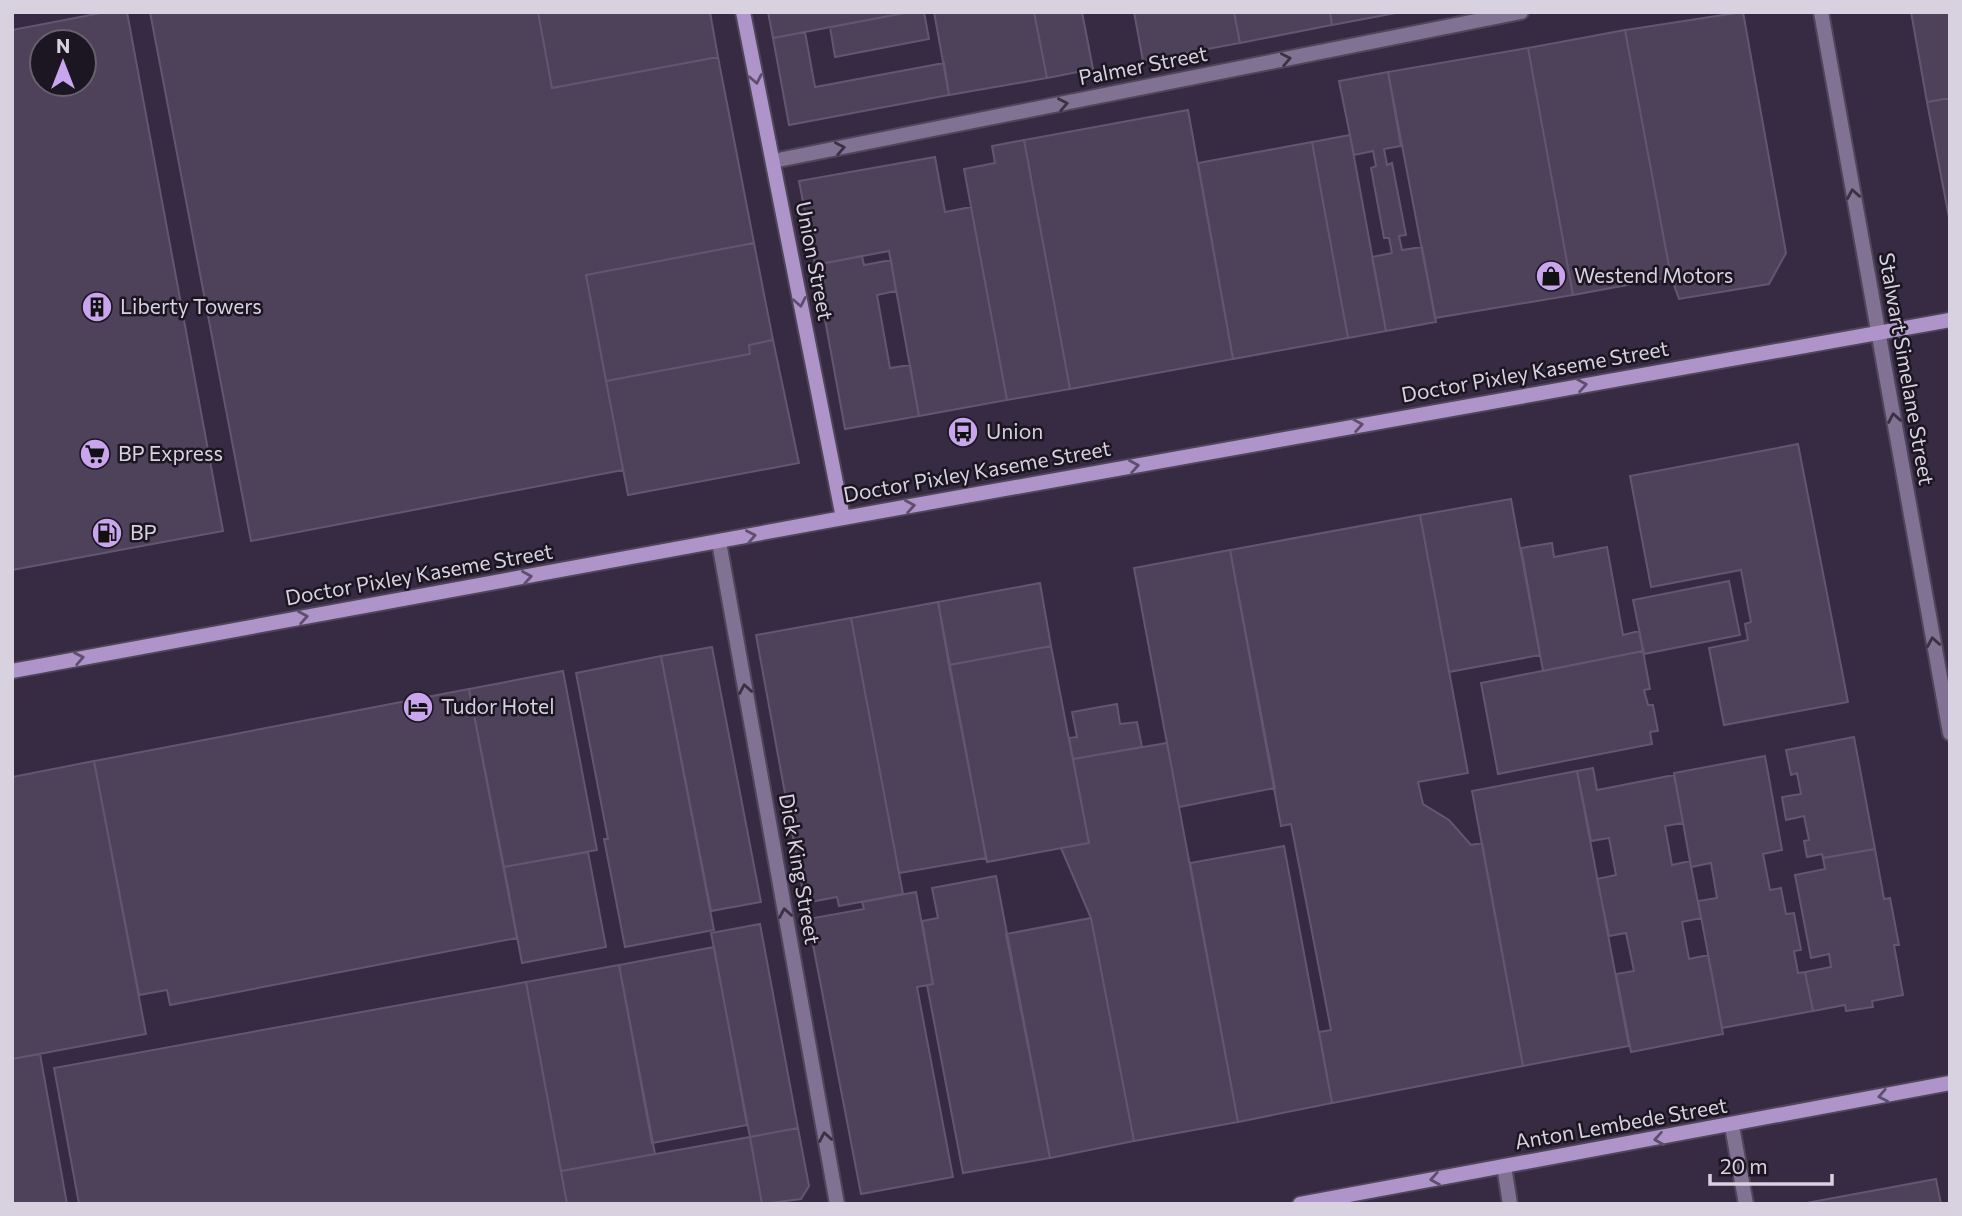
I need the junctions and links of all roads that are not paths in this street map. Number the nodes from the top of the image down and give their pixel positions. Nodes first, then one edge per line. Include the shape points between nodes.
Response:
1 (743, 12) edge
2 (1521, 12) edge
3 (1821, 12) edge
4 (773, 161) junction
5 (1950, 320) edge
6 (1878, 332) junction
7 (843, 518) junction
8 (719, 542) junction
9 (12, 671) edge
10 (1950, 733) edge
11 (1950, 1083) edge
12 (1732, 1126) junction
13 (1504, 1167) junction
14 (837, 1204) edge
15 (1300, 1204) edge
16 (1510, 1204) edge
17 (1746, 1204) edge

1 -> 4 main road, Union Street
4 -> 2 street, Palmer Street
6 -> 3 street, Stalwart Simelane Street
4 -> 7 main road, Union Street
5 - 6 main road, Doctor Pixley Kaseme Street
7 -> 6 main road, Doctor Pixley Kaseme Street
10 -> 6 street, Stalwart Simelane Street
8 -> 7 main road, Doctor Pixley Kaseme Street
9 -> 8 main road, Doctor Pixley Kaseme Street
14 -> 8 street, Dick King Street
11 -> 12 main road, Anton Lembede Street
12 -> 13 main road, Anton Lembede Street
12 - 17 street
13 -> 15 main road, Anton Lembede Street
13 - 16 street

